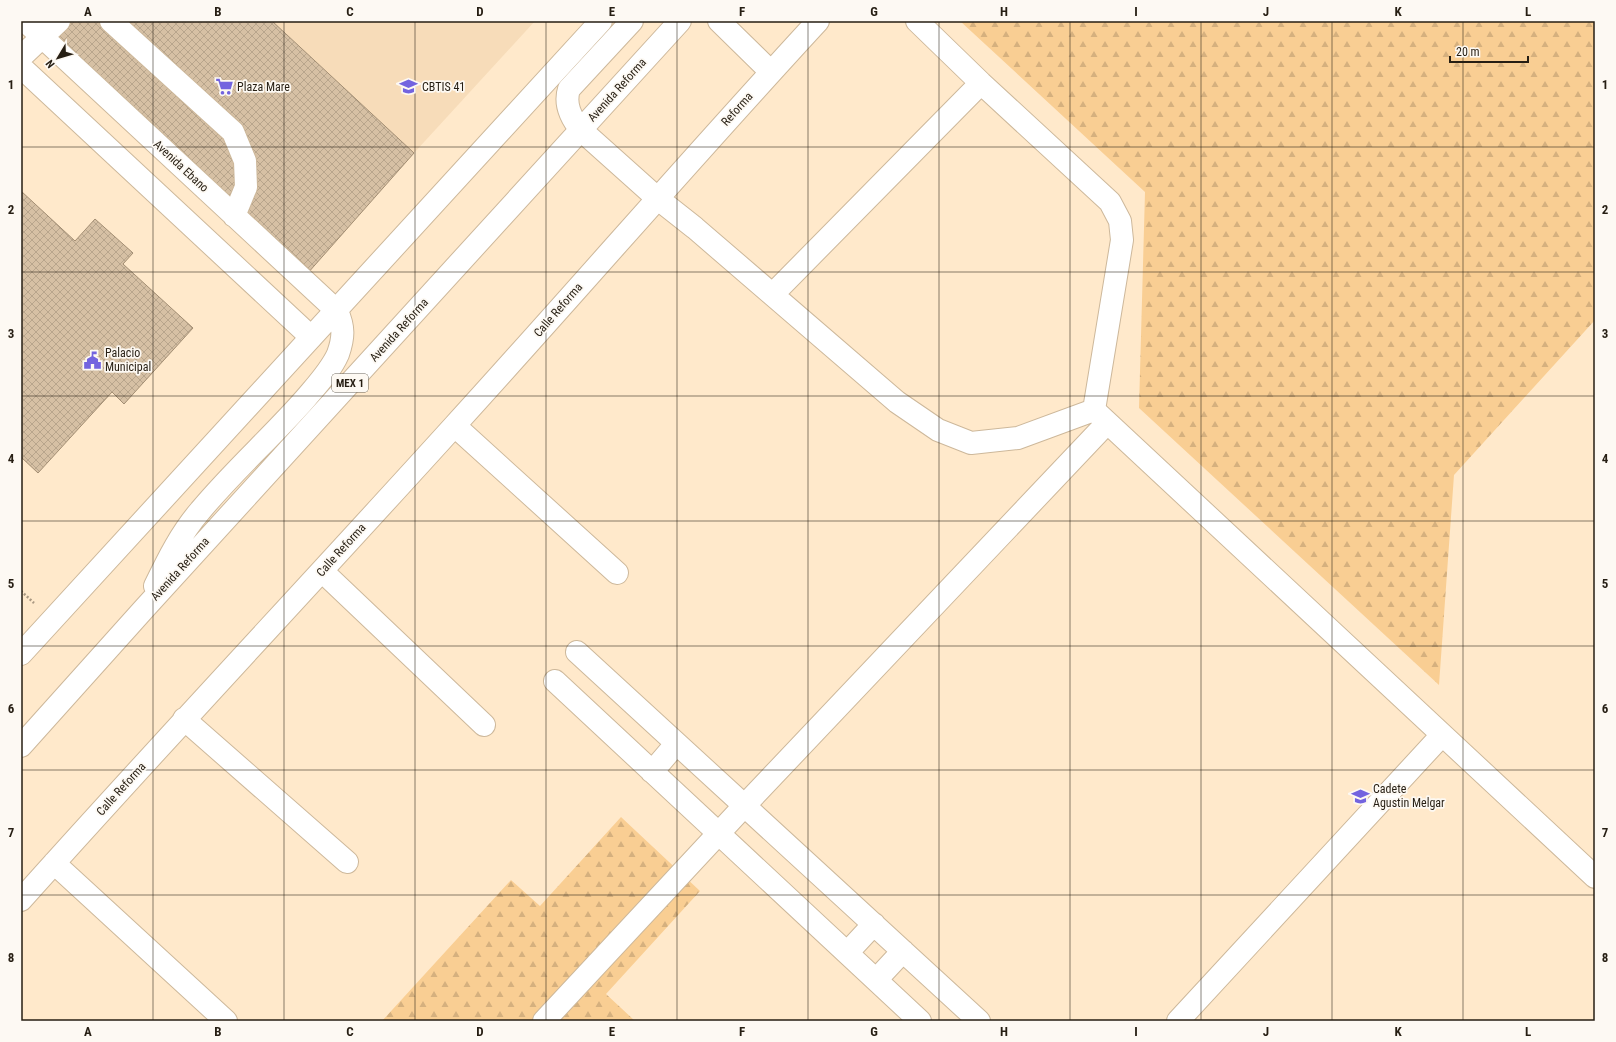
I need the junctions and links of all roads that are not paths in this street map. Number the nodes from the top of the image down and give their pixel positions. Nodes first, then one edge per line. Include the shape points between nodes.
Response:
1 (25, 21) edge
2 (59, 21) edge
3 (111, 21) edge
4 (601, 21) edge
5 (632, 21) edge
6 (680, 21) edge
7 (719, 21) edge
8 (818, 21) edge
9 (918, 21) edge
10 (42, 37) junction
11 (21, 57) edge
12 (21, 67) edge
13 (771, 72) junction
14 (982, 83) junction
15 (580, 130) junction
16 (657, 198) junction
17 (234, 216) junction
18 (773, 294) junction
19 (336, 310) junction
20 (311, 337) junction
21 (1100, 416) junction
22 (455, 426) junction
23 (322, 571) junction
24 (617, 573) dead end
25 (143, 610) junction
26 (577, 652) dead end
27 (21, 654) edge
28 (555, 681) dead end
29 (184, 719) junction
30 (484, 724) dead end
31 (1442, 735) junction
32 (676, 744) junction
33 (21, 746) edge
34 (652, 772) junction
35 (745, 805) junction
36 (718, 833) junction
37 (347, 862) dead end
38 (54, 863) junction
39 (1595, 878) edge
40 (21, 900) edge
41 (874, 924) junction
42 (903, 951) junction
43 (846, 953) junction
44 (876, 980) junction
45 (226, 1021) edge
46 (544, 1021) edge
47 (920, 1021) edge
48 (979, 1021) edge
49 (1178, 1021) edge

1 - 10 main road, Avenida Ebano
2 - 10 main road
3 - 17 main road via 233,132 245,161 246,187
4 - 19 main road
5 - 15 main road via 569,89 569,111
6 - 15 main road, Avenida Reforma / MEX 1
7 - 13 main road
8 - 13 main road, Reforma
9 - 14 main road
10 - 11 main road
10 - 17 main road, Avenida Ebano
12 - 20 main road
13 - 16 main road, Reforma
14 - 18 main road
14 - 21 main road via 1110,202 1120,220 1122,240
15 - 16 main road
15 - 25 main road, Avenida Reforma / MEX 1
16 - 18 main road
16 - 22 main road, Calle Reforma
17 - 19 main road, Avenida Ebano
18 - 21 main road via 897,402 938,430 971,443 1018,438
19 - 20 main road
19 - 25 main road via 343,334 338,355 321,380 289,417 190,523
20 - 27 main road
21 - 31 main road
21 - 35 main road
22 - 23 main road, Calle Reforma
22 - 24 main road
23 - 29 main road, Calle Reforma
23 - 30 main road
25 - 33 main road, Avenida Reforma / MEX 1
26 - 32 main road
28 - 34 main road
29 - 37 main road
29 - 38 main road, Calle Reforma
31 - 39 main road
31 - 49 main road
32 - 34 main road
32 - 35 main road
34 - 36 main road
35 - 36 main road
35 - 41 main road
36 - 43 main road
36 - 46 main road
38 - 40 main road, Calle Reforma
38 - 45 main road
41 - 42 main road
41 - 43 main road
42 - 44 main road
42 - 48 main road
43 - 44 main road
44 - 47 main road

